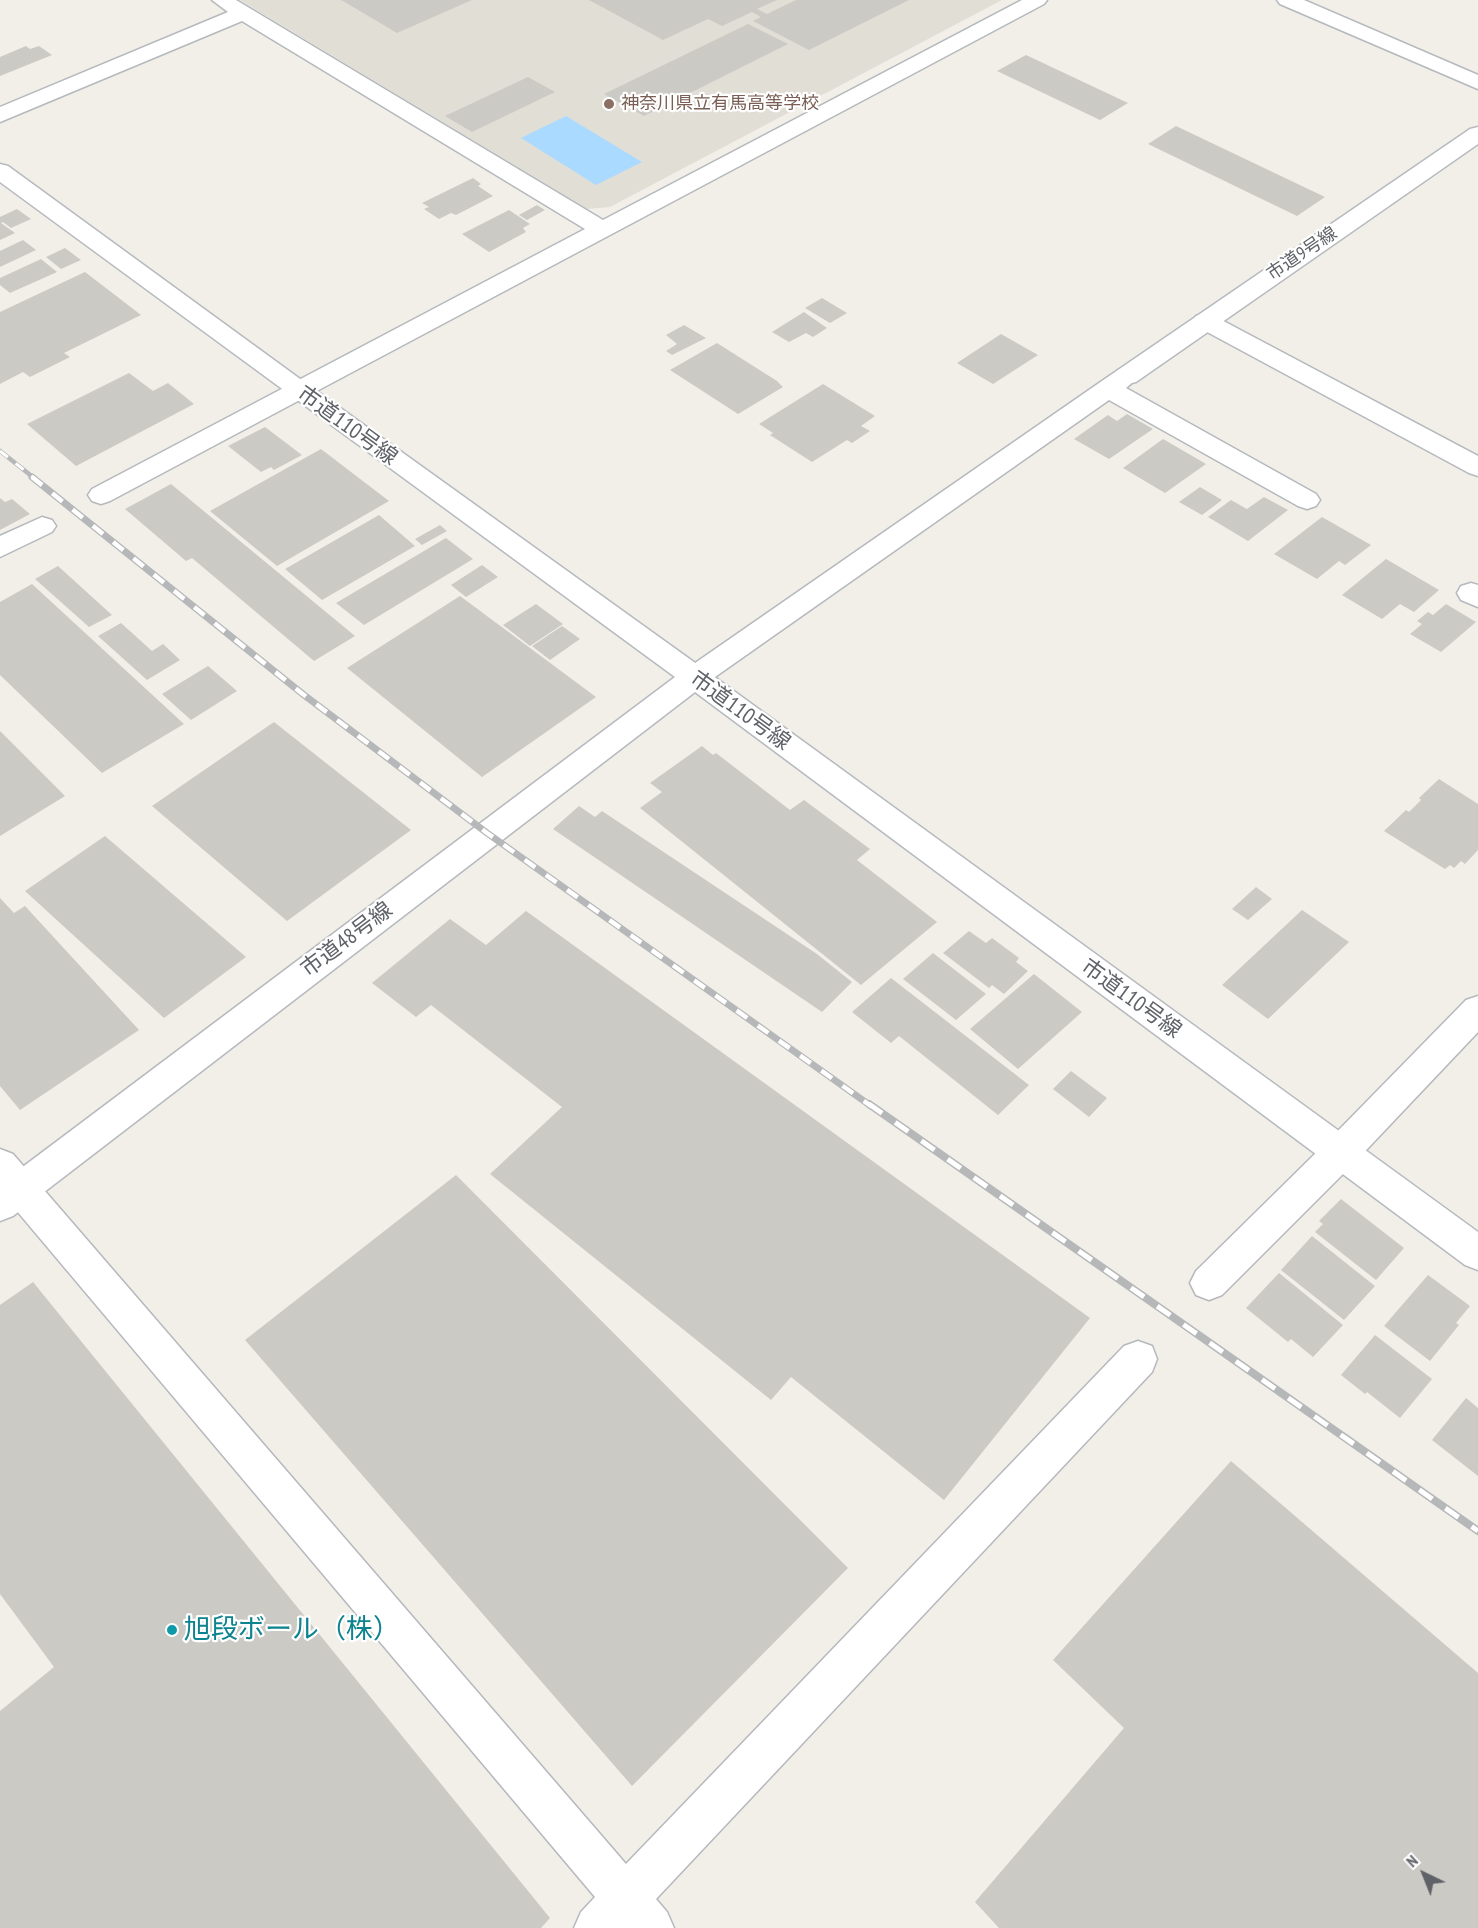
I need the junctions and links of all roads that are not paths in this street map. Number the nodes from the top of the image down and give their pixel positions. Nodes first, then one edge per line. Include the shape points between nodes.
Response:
1 (222, 0) edge
2 (1037, 0) edge
3 (1287, 0) edge
4 (244, 13) junction
5 (1478, 83) edge
6 (0, 115) edge
7 (1478, 134) edge
8 (0, 171) edge
9 (601, 229) junction
10 (1205, 321) junction
11 (1118, 382) junction
12 (297, 390) junction
13 (1478, 467) edge
14 (101, 495) dead end
15 (1307, 500) dead end
16 (42, 526) dead end
17 (0, 548) edge
18 (695, 677) junction
19 (1478, 1010) edge
20 (1340, 1153) junction
21 (7, 1187) edge
22 (1478, 1253) edge
23 (1209, 1283) dead end
24 (1138, 1359) dead end
25 (638, 1913) edge
26 (597, 1928) edge

1 - 4 street
2 - 9 street
3 - 5 street
4 - 6 street
4 - 9 street
7 - 10 street, 市道9号線
8 - 12 street, 市道110号線
9 - 12 street
10 - 11 street, 市道9号線
10 - 13 street
11 - 15 street
11 - 18 street, 市道48号線
12 - 14 street
12 - 18 street, 市道110号線
16 - 17 street
18 - 20 street, 市道110号線
18 - 21 street, 市道48号線
19 - 20 street
20 - 22 street, 市道110号線
20 - 23 street
21 - 25 street
24 - 25 street
25 - 26 street

